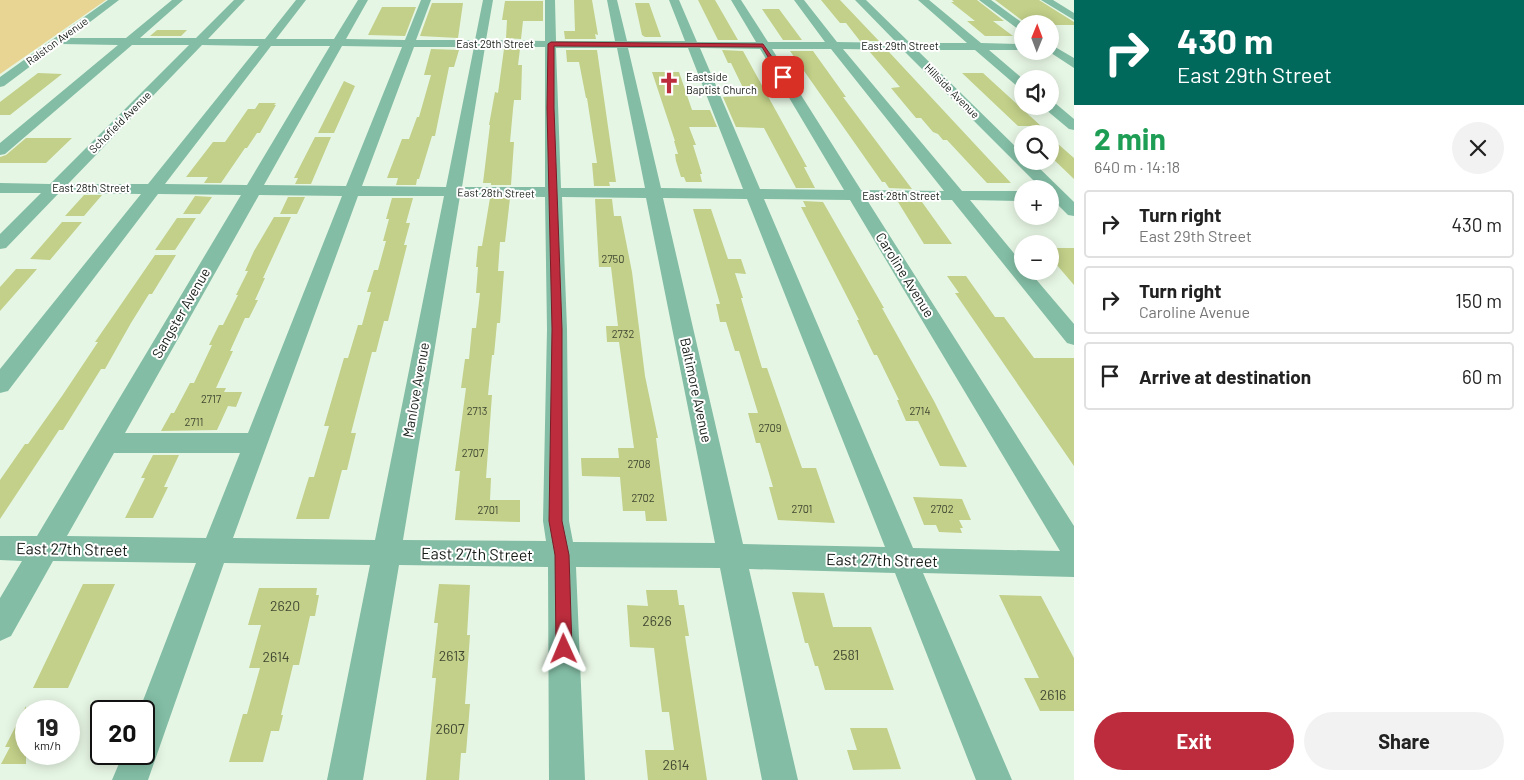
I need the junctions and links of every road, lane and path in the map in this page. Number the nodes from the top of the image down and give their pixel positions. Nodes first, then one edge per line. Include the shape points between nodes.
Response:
1 (114, 0) edge
2 (178, 0) edge
3 (240, 0) edge
4 (301, 0) edge
5 (364, 0) edge
6 (426, 0) edge
7 (488, 0) edge
8 (550, 0) edge
9 (612, 0) edge
10 (674, 0) edge
11 (736, 0) edge
12 (799, 0) edge
13 (860, 0) edge
14 (923, 0) edge
15 (984, 0) edge
16 (1046, 0) edge
17 (1074, 17) edge
18 (1014, 21) edge
19 (57, 42) junction
20 (128, 42) junction
21 (198, 42) junction
22 (268, 42) junction
23 (338, 43) junction
24 (409, 43) junction
25 (480, 44) junction
26 (551, 44) junction
27 (621, 44) junction
28 (692, 45) junction
29 (763, 45) junction
30 (834, 46) junction
31 (907, 46) junction
32 (977, 46) junction
33 (1014, 47) edge
34 (1059, 47) edge
35 (1074, 47) edge
36 (1059, 53) edge
37 (1074, 64) edge
38 (1014, 77) edge
39 (0, 83) edge
40 (1059, 114) edge
41 (1074, 126) edge
42 (0, 152) edge
43 (1014, 152) edge
44 (1032, 170) edge
45 (0, 188) edge
46 (54, 188) junction
47 (155, 189) junction
48 (253, 190) junction
49 (352, 191) junction
50 (452, 192) junction
51 (553, 193) junction
52 (654, 194) junction
53 (754, 195) junction
54 (856, 195) junction
55 (959, 196) junction
56 (1014, 196) edge
57 (1061, 197) edge
58 (1074, 211) edge
59 (0, 244) edge
60 (1074, 338) edge
61 (0, 385) edge
62 (106, 443) junction
63 (256, 443) junction
64 (0, 548) edge
65 (45, 549) junction
66 (1074, 550) edge
67 (214, 551) junction
68 (387, 553) junction
69 (562, 555) junction
70 (732, 556) junction
71 (904, 560) junction
72 (1074, 564) edge
73 (0, 626) edge
74 (155, 714) edge
75 (136, 765) edge
76 (130, 780) edge
77 (345, 780) edge
78 (567, 780) edge
79 (780, 780) edge
80 (994, 780) edge

1 - 19 street, Ralston Avenue
2 - 20 street
3 - 21 street, Schofield Avenue
4 - 22 street
5 - 23 street, Sangster Avenue
6 - 24 street
7 - 25 street, Manlove Avenue
8 - 26 street
9 - 27 street, Baltimore Avenue
10 - 28 street
11 - 29 street, Caroline Avenue
12 - 30 street
13 - 31 street, Hillside Avenue
14 - 32 street
15 - 18 street
16 - 17 street
19 - 20 street, East 29th Street
19 - 39 street, Ralston Avenue
20 - 21 street, East 29th Street
20 - 42 street
21 - 22 street, East 29th Street
21 - 46 street, Schofield Avenue
22 - 23 street, East 29th Street
22 - 47 street
23 - 24 street, East 29th Street
23 - 48 street, Sangster Avenue
24 - 25 street, East 29th Street
24 - 49 street
25 - 26 street, East 29th Street
25 - 50 street, Manlove Avenue
26 - 27 street, East 29th Street
26 - 51 street
27 - 28 street, East 29th Street
27 - 52 street, Baltimore Avenue
28 - 29 street, East 29th Street
28 - 53 street
29 - 30 street, East 29th Street
29 - 54 street, Caroline Avenue
30 - 31 street, East 29th Street
30 - 55 street
31 - 32 street, East 29th Street
31 - 43 street, Hillside Avenue
32 - 33 street, East 29th Street
32 - 38 street
34 - 35 street
36 - 37 street
40 - 41 street
44 - 57 street, Hillside Avenue
45 - 46 street, East 28th Street
46 - 47 street, East 28th Street
46 - 59 street, Schofield Avenue
47 - 48 street, East 28th Street
47 - 61 street
48 - 49 street, East 28th Street
48 - 62 street, Sangster Avenue
49 - 50 street, East 28th Street
49 - 63 street
50 - 51 street, East 28th Street
50 - 68 street, Manlove Avenue
51 - 52 street, East 28th Street
51 - 69 street via 557,329 556,521
52 - 53 street, East 28th Street
52 - 70 street, Baltimore Avenue
53 - 54 street, East 28th Street
53 - 71 street
54 - 55 street, East 28th Street
54 - 66 street, Caroline Avenue
55 - 56 street, East 28th Street
55 - 60 street
57 - 58 street, Hillside Avenue
62 - 63 street
62 - 65 street, Sangster Avenue
63 - 67 street
64 - 65 street, East 27th Street
65 - 67 street, East 27th Street
65 - 73 street, Sangster Avenue
67 - 68 street, East 27th Street
67 - 74 street
68 - 69 street, East 27th Street
68 - 77 street, Manlove Avenue
69 - 70 street, East 27th Street
69 - 78 street
70 - 71 street, East 27th Street
70 - 79 street, Baltimore Avenue
71 - 72 street, East 27th Street
71 - 80 street
75 - 76 street

